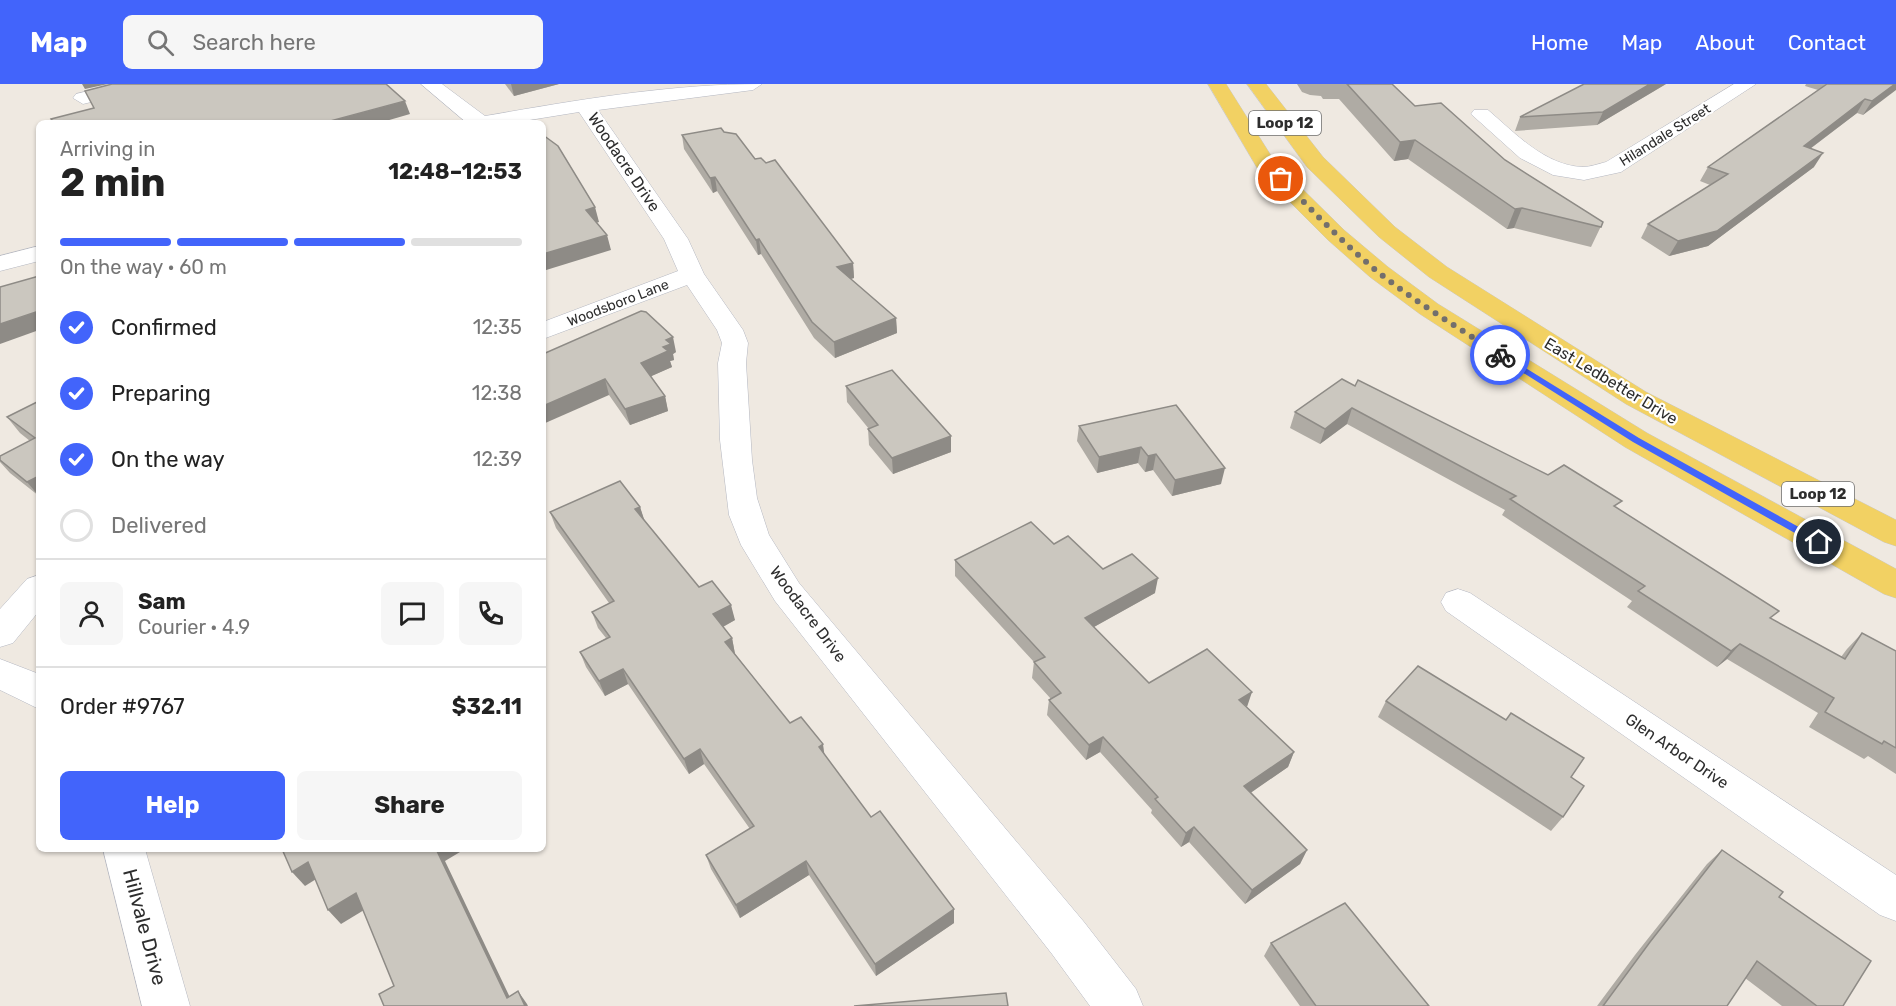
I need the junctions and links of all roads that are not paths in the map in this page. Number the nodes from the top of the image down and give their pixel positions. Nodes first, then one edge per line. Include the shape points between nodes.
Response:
1 (141, 84) edge
2 (429, 84) edge
3 (753, 84) edge
4 (1217, 84) edge
5 (1256, 84) edge
6 (1747, 84) edge
7 (83, 98) edge
8 (585, 106) junction
9 (1481, 114) dead end
10 (476, 120) edge
11 (492, 120) edge
12 (1315, 162) junction
13 (1267, 166) junction
14 (36, 254) edge
15 (0, 264) edge
16 (692, 274) junction
17 (546, 330) edge
18 (1768, 468) junction
19 (1723, 489) junction
20 (1896, 534) edge
21 (1896, 585) edge
22 (36, 591) edge
23 (1458, 602) dead end
24 (0, 633) edge
25 (0, 674) edge
26 (36, 692) edge
27 (125, 852) edge
28 (1896, 900) edge
29 (166, 1006) edge
30 (1119, 1006) edge

1 - 7 street
2 - 10 street
3 - 8 street
4 - 13 main road, Loop 12
5 - 12 main road, East Ledbetter Drive / Loop 12
6 - 9 street, Hilandale Street via 1613,167 1584,174 1561,170 1527,154
8 - 11 street
8 - 16 street, Woodacre Drive via 676,239
12 - 13 main road
12 - 18 main road, East Ledbetter Drive / Loop 12 via 1387,232 1438,272 1636,398
13 - 19 main road, Loop 12 via 1335,235 1429,309 1605,421
14 - 15 street
16 - 17 street, Woodsboro Lane
16 - 30 street, Woodacre Drive via 735,343 732,363 740,486 745,516 757,542 787,592
18 - 19 main road
18 - 20 main road, East Ledbetter Drive / Loop 12
19 - 21 main road, Loop 12
22 - 24 street
23 - 28 street, Glen Arbor Drive
25 - 26 street
27 - 29 street, Hillvale Drive

